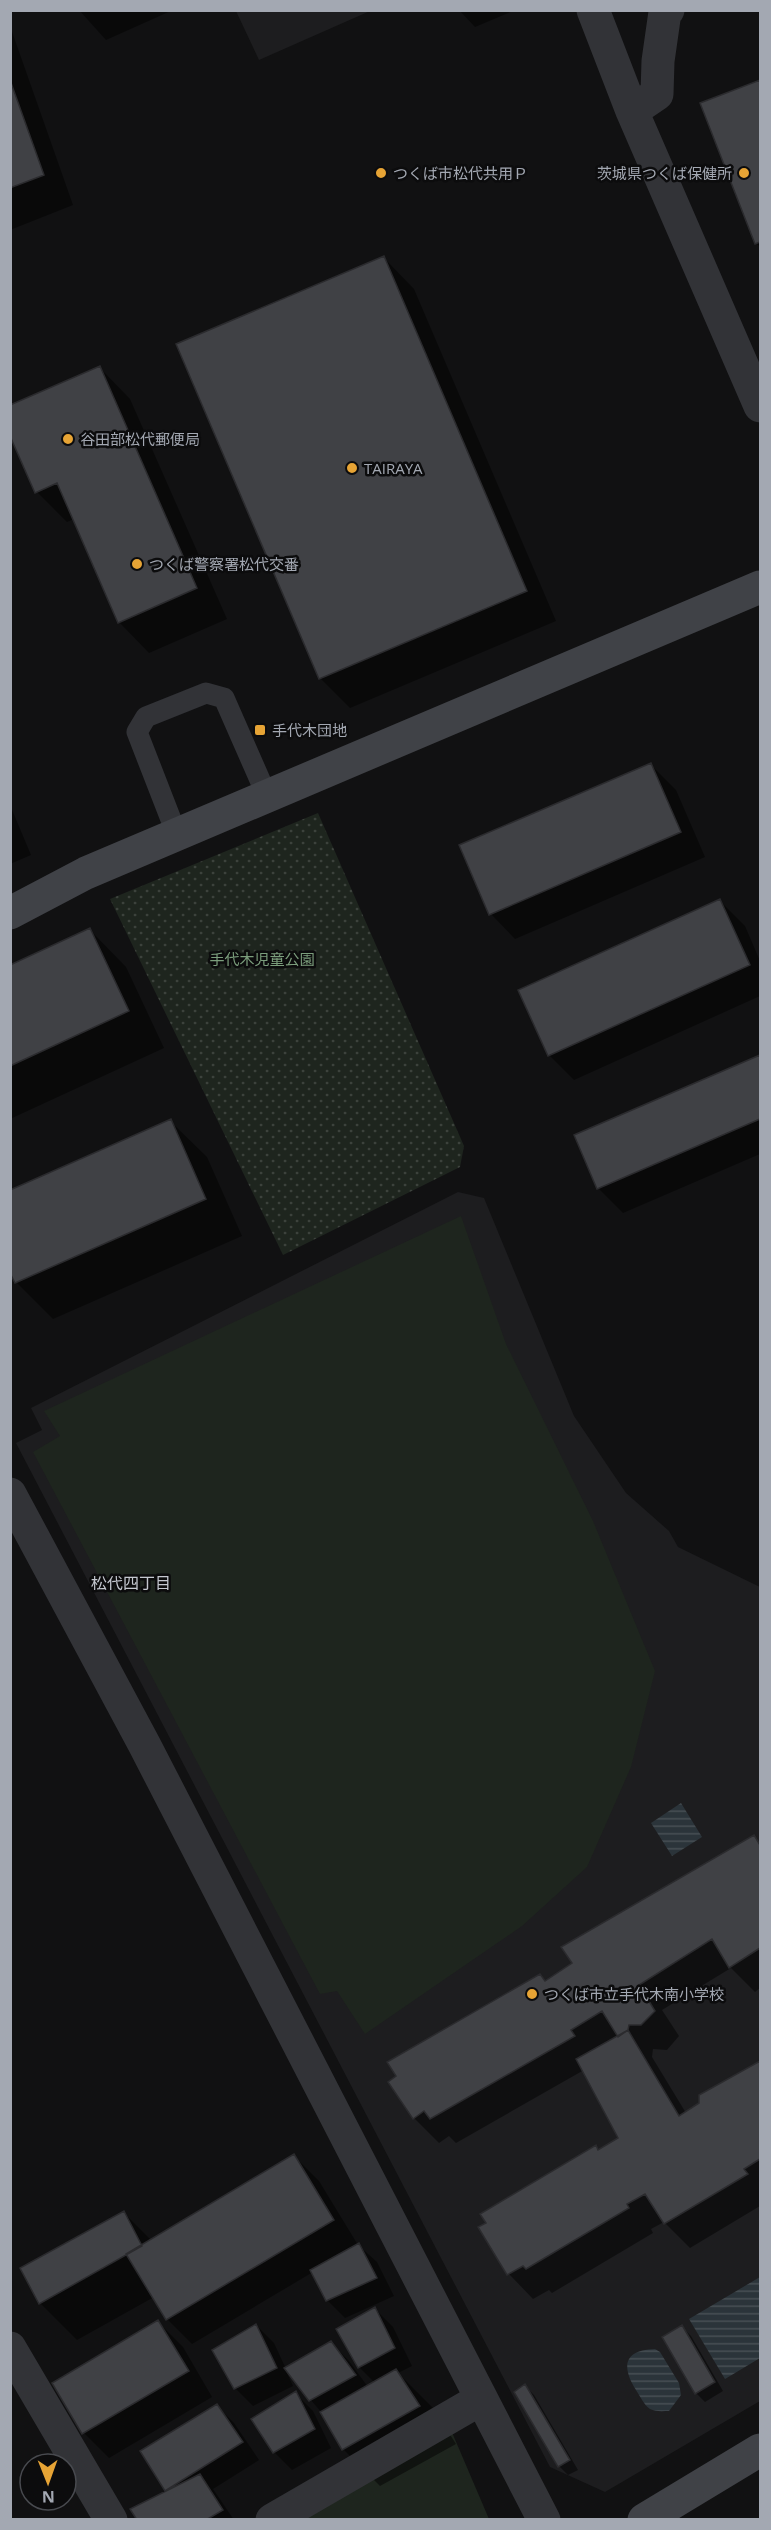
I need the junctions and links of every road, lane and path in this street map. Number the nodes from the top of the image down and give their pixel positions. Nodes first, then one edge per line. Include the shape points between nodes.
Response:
1 (593, 10) edge
2 (668, 10) edge
3 (632, 111) junction
4 (760, 406) edge
5 (760, 587) edge
6 (267, 796) junction
7 (177, 835) junction
8 (10, 913) edge
9 (10, 1494) edge
10 (10, 2348) edge
11 (482, 2399) junction
12 (760, 2450) edge
13 (111, 2520) edge
14 (272, 2520) edge
15 (544, 2520) edge
16 (644, 2520) edge

1 - 3 street
2 - 3 street via 658,61 657,94
3 - 4 street
5 - 6 street
6 - 7 street
6 - 7 lane via 224,698 206,693 146,717 137,732
7 - 8 street via 86,873
9 - 11 street via 144,1744
10 - 13 street
11 - 14 street
11 - 15 street
12 - 16 street

